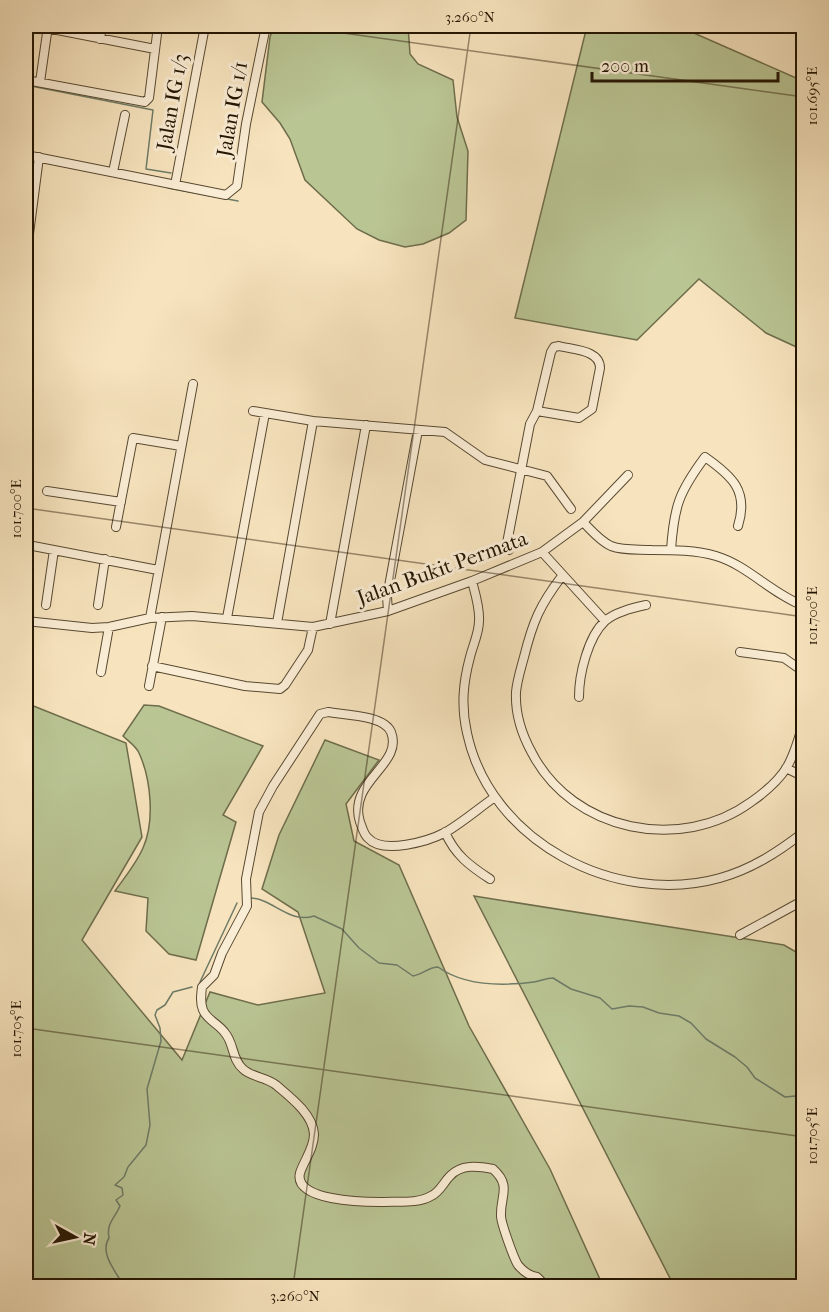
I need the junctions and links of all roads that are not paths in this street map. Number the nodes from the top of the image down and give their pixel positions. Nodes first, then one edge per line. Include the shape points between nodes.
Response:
1 (102, 26) edge
2 (158, 26) edge
3 (205, 26) edge
4 (266, 26) edge
5 (47, 27) edge
6 (100, 39) junction
7 (155, 49) junction
8 (26, 80) edge
9 (40, 82) junction
10 (125, 115) dead end
11 (26, 155) edge
12 (39, 157) junction
13 (113, 172) junction
14 (176, 185) junction
15 (26, 257) edge
16 (193, 384) dead end
17 (253, 411) dead end
18 (537, 411) junction
19 (265, 413) junction
20 (313, 421) junction
21 (366, 425) junction
22 (418, 430) junction
23 (181, 446) junction
24 (521, 469) junction
25 (628, 475) dead end
26 (47, 491) dead end
27 (121, 502) junction
28 (571, 509) dead end
29 (584, 522) junction
30 (738, 526) dead end
31 (116, 527) dead end
32 (33, 546) dead end
33 (54, 550) junction
34 (509, 550) dead end
35 (671, 550) junction
36 (542, 552) junction
37 (105, 559) junction
38 (158, 570) junction
39 (562, 576) junction
40 (472, 581) junction
41 (45, 604) dead end
42 (98, 605) dead end
43 (645, 605) dead end
44 (804, 606) edge
45 (388, 611) junction
46 (162, 617) junction
47 (150, 618) junction
48 (227, 618) junction
49 (26, 621) edge
50 (605, 621) junction
51 (277, 623) junction
52 (330, 624) junction
53 (109, 627) junction
54 (313, 627) junction
55 (740, 652) dead end
56 (152, 666) junction
57 (101, 672) dead end
58 (804, 672) edge
59 (149, 686) dead end
60 (579, 697) dead end
61 (804, 720) edge
62 (786, 768) junction
63 (804, 777) edge
64 (495, 797) junction
65 (445, 832) junction
66 (804, 832) edge
67 (490, 879) dead end
68 (804, 900) edge
69 (740, 935) dead end
70 (546, 1287) edge

1 - 6 street
2 - 7 street
3 - 14 street, Jalan IG 1/3
4 - 14 street, Jalan IG 1/1 via 237,186 226,195
5 - 6 street
5 - 9 street
6 - 7 street
7 - 9 street via 145,102
8 - 9 street
10 - 13 street
11 - 12 street
12 - 13 street
12 - 15 street
13 - 14 street
16 - 23 street
17 - 19 street
18 - 18 street via 579,418 592,409 600,368 596,356 554,347
18 - 24 street via 530,424
19 - 20 street
19 - 48 street
20 - 21 street
20 - 51 street
21 - 22 street
21 - 52 street
22 - 24 street via 445,432 485,460
22 - 45 street via 387,597
23 - 27 street via 133,438
23 - 38 street
24 - 28 street via 547,476
24 - 34 street via 507,543
25 - 29 street, Jalan Bukit Permata
26 - 27 street
27 - 31 street
29 - 35 street via 611,546
29 - 36 street, Jalan Bukit Permata
30 - 35 street via 742,509 739,490 732,477 705,457 677,502
32 - 33 street
33 - 37 street
33 - 41 street
35 - 44 street via 719,556 779,595
36 - 39 street
36 - 40 street, Jalan Bukit Permata
37 - 38 street
37 - 42 street
38 - 47 street
39 - 50 street
39 - 62 street via 533,624 516,692 522,734 537,764 556,786 581,806 618,824 654,831 678,830 732,814 760,795
40 - 45 street, Jalan Bukit Permata
40 - 64 street via 479,621 464,680 463,711 473,753
43 - 50 street
45 - 52 street, Jalan Bukit Permata
46 - 47 street, Jalan Bukit Permata
46 - 48 street, Jalan Bukit Permata
46 - 56 street
47 - 53 street, Jalan Bukit Permata
48 - 51 street, Jalan Bukit Permata
49 - 53 street, Jalan Bukit Permata
50 - 60 street via 584,659
51 - 54 street, Jalan Bukit Permata
52 - 54 street, Jalan Bukit Permata
53 - 57 street
54 - 56 street via 308,650 280,689 245,686
55 - 58 street via 784,658
56 - 59 street
61 - 62 street
62 - 63 street
64 - 65 street
64 - 66 street via 525,830 563,858 604,875 647,884 720,878 767,858
65 - 67 street via 451,847
65 - 70 street via 390,847 378,846 367,838 357,810 359,797 388,758 392,733 377,720 320,714 259,812 246,879 246,906 214,975 202,987 203,1012 225,1032 244,1071 273,1082 310,1122 314,1133 312,1146 300,1174 304,1188 321,1196 362,1202 419,1200 431,1196 451,1174 465,1167 493,1169 503,1181 501,1220 518,1265
68 - 69 street

